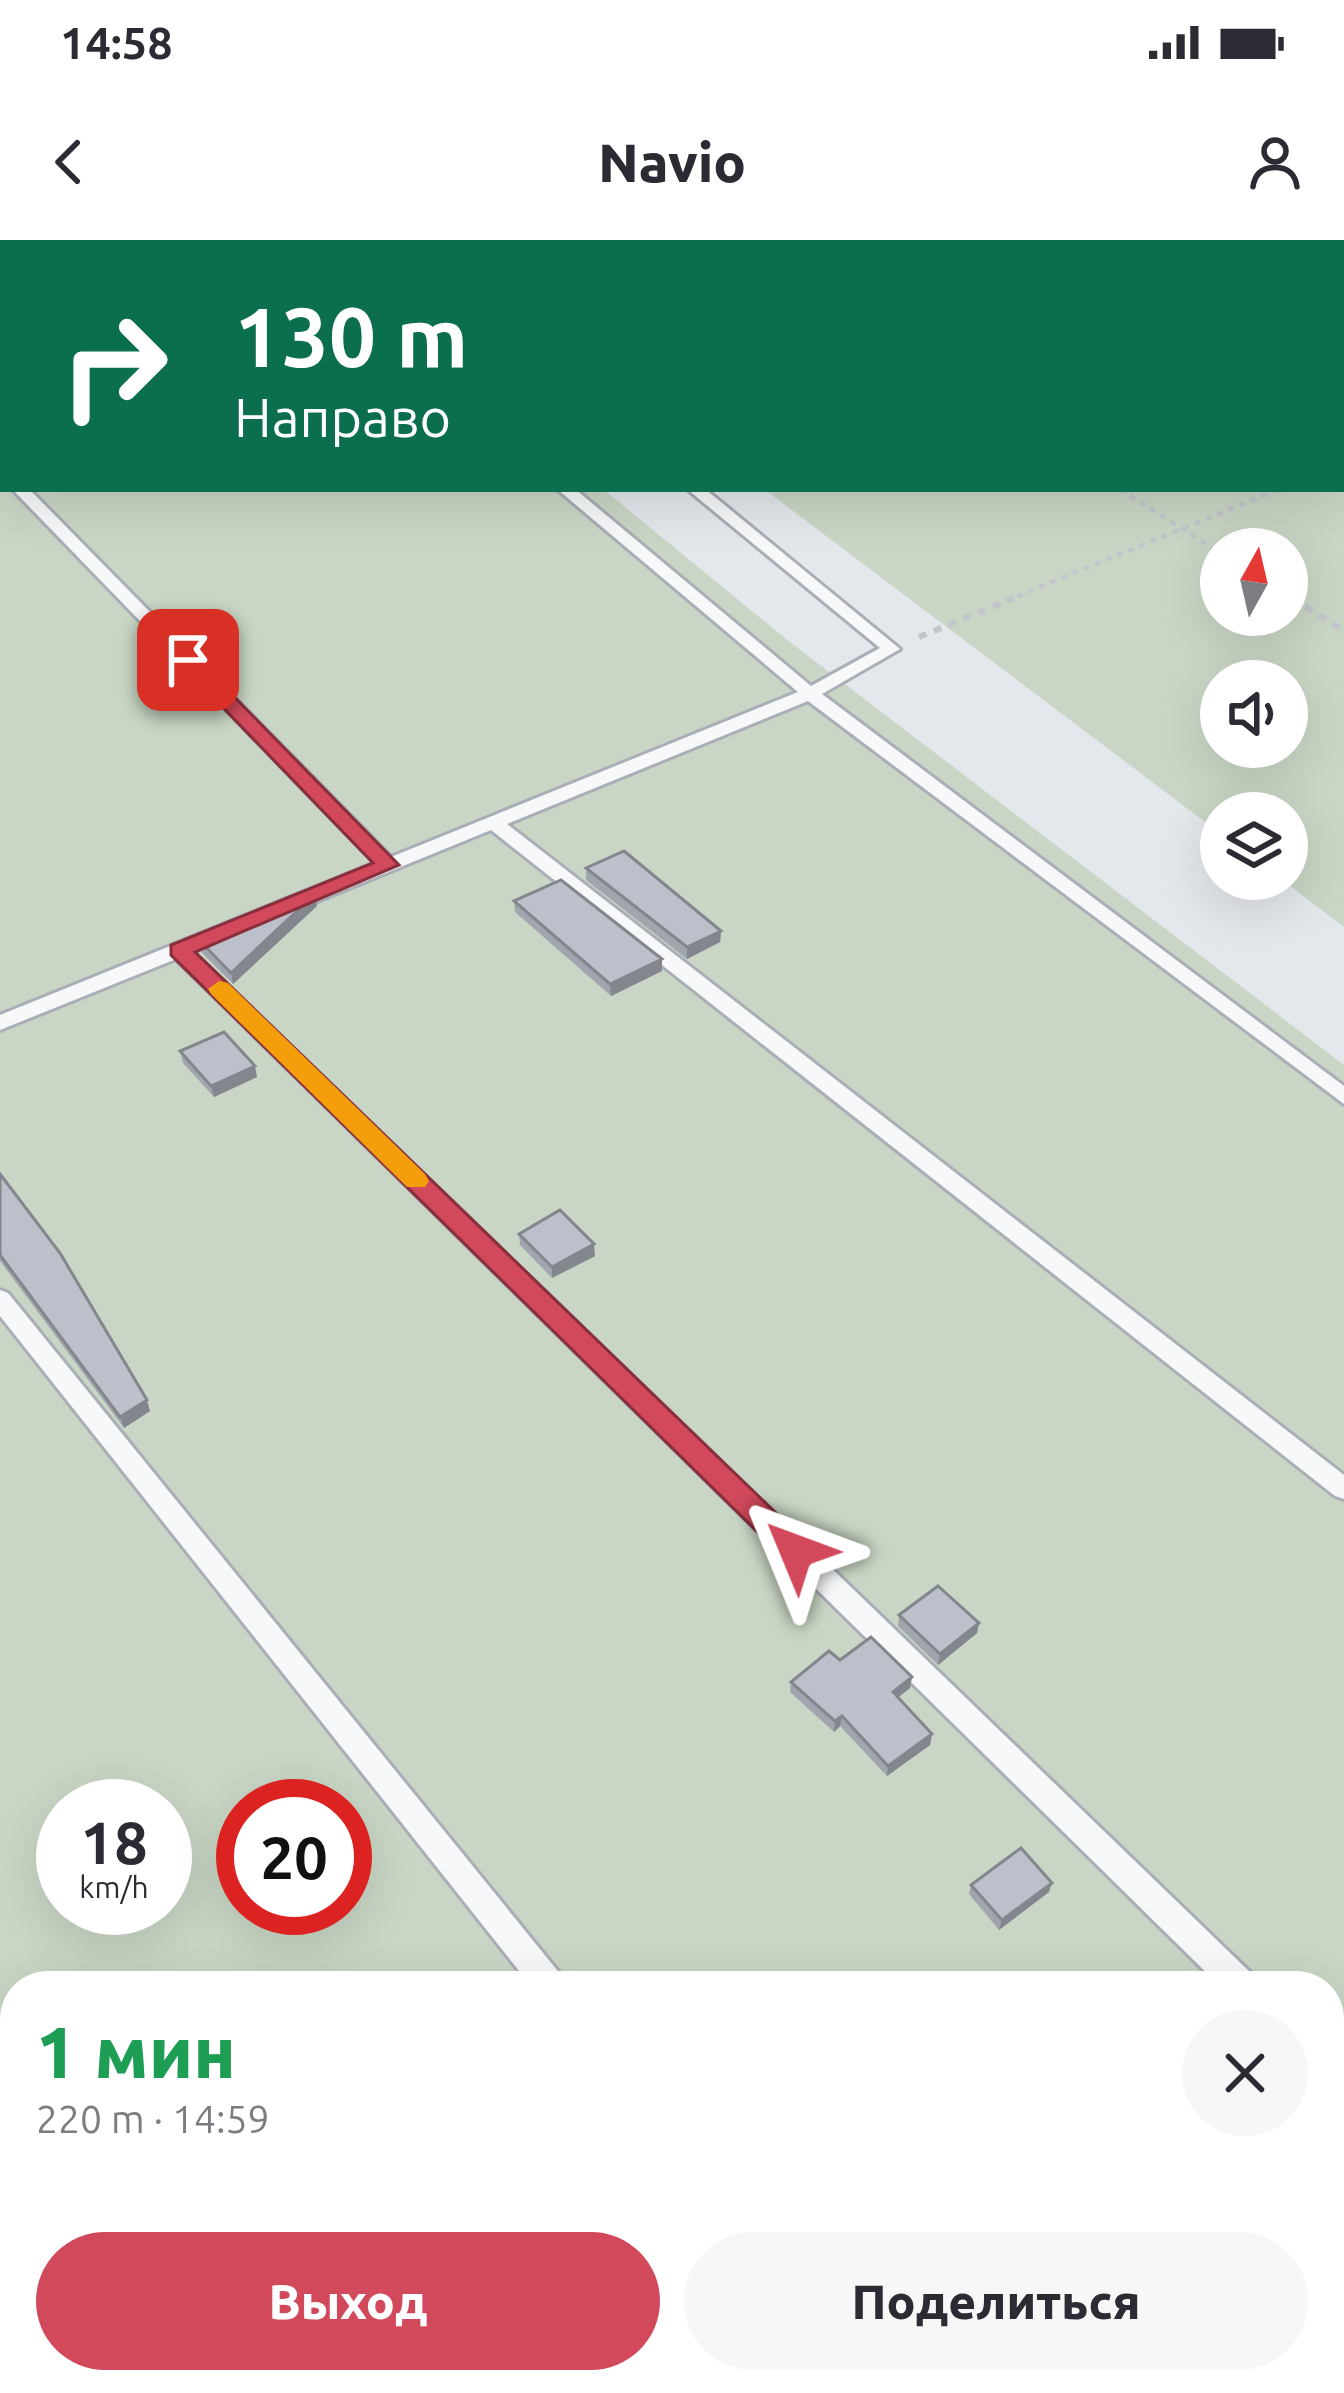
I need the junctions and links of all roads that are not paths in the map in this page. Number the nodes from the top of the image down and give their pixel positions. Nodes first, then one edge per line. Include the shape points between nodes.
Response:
1 (23, 492) edge
2 (569, 492) edge
3 (699, 492) edge
4 (809, 694) junction
5 (493, 822) junction
6 (388, 865) junction
7 (179, 950) junction
8 (0, 1023) edge
9 (1344, 1097) edge
10 (0, 1299) edge
11 (1344, 1489) edge
12 (538, 1971) edge
13 (1227, 1971) edge

1 - 6 lane
2 - 4 lane
3 - 4 lane via 891,649
4 - 5 lane
4 - 9 lane
5 - 6 lane
5 - 11 lane
6 - 7 lane
7 - 8 lane
7 - 13 lane
10 - 12 lane

